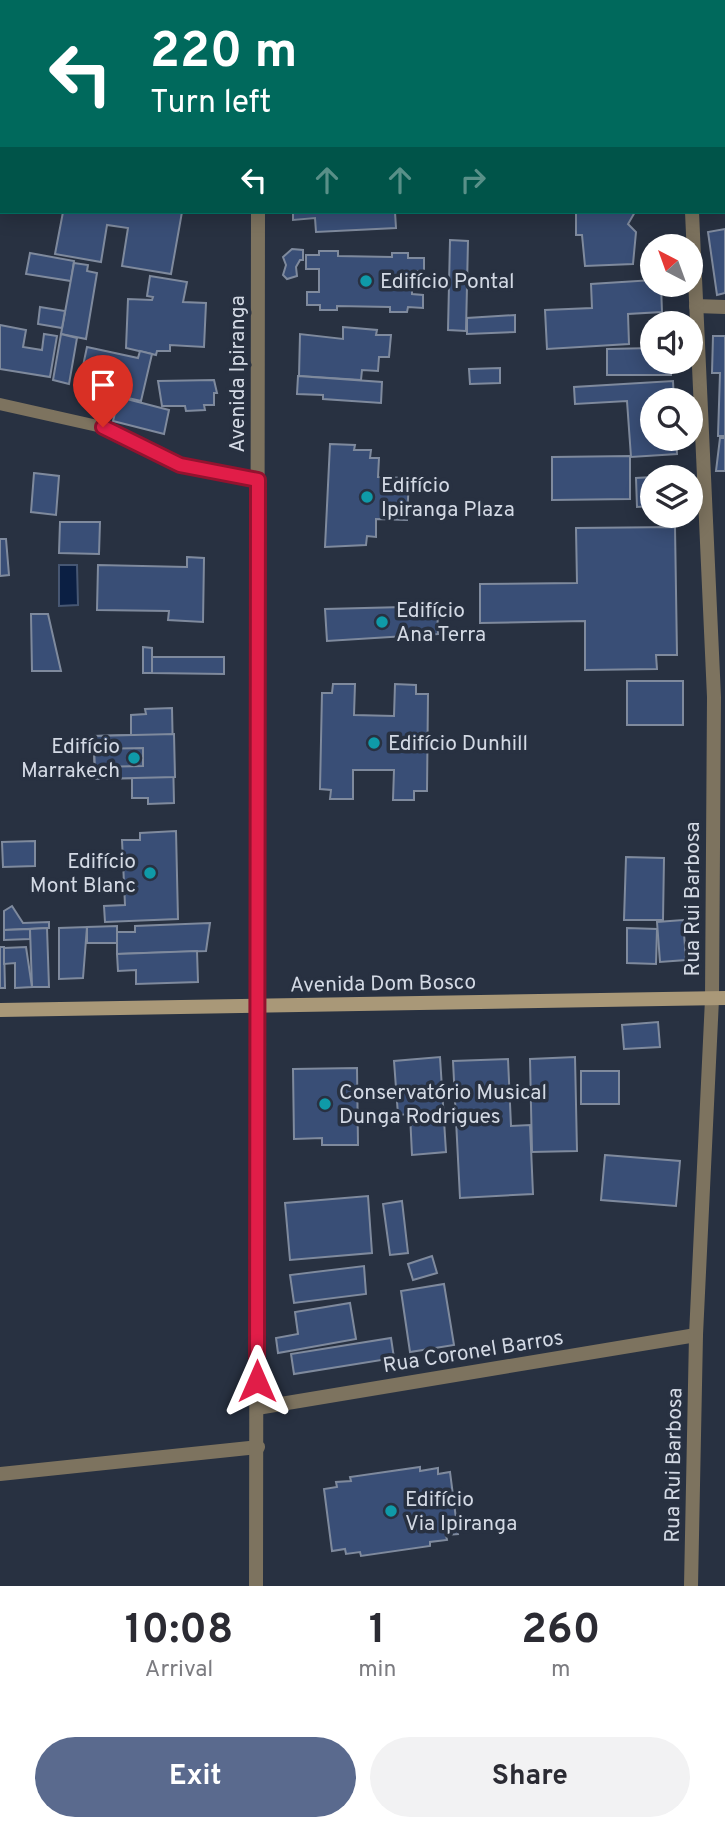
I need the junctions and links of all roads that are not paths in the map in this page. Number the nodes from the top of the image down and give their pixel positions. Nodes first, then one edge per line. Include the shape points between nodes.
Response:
1 (258, 214) edge
2 (692, 214) edge
3 (696, 306) junction
4 (725, 307) edge
5 (0, 404) edge
6 (258, 480) junction
7 (719, 998) edge
8 (259, 1006) junction
9 (0, 1010) edge
10 (696, 1335) junction
11 (257, 1408) junction
12 (258, 1447) junction
13 (0, 1474) edge
14 (256, 1586) edge
15 (691, 1586) edge

1 - 6 street, Avenida Ipiranga
2 - 3 street, Rua Rui Barbosa
3 - 4 street
3 - 7 street, Rua Rui Barbosa via 714,697
5 - 6 lane via 103,427 180,465
6 - 8 street, Avenida Ipiranga
7 - 8 main road, Avenida Dom Bosco
7 - 10 street, Rua Rui Barbosa
8 - 9 main road, Avenida Dom Bosco
8 - 11 street, Avenida Ipiranga
10 - 11 street, Rua Coronel Barros
10 - 15 street, Rua Rui Barbosa
11 - 12 street, Avenida Ipiranga
12 - 13 street
12 - 14 street, Avenida Ipiranga

